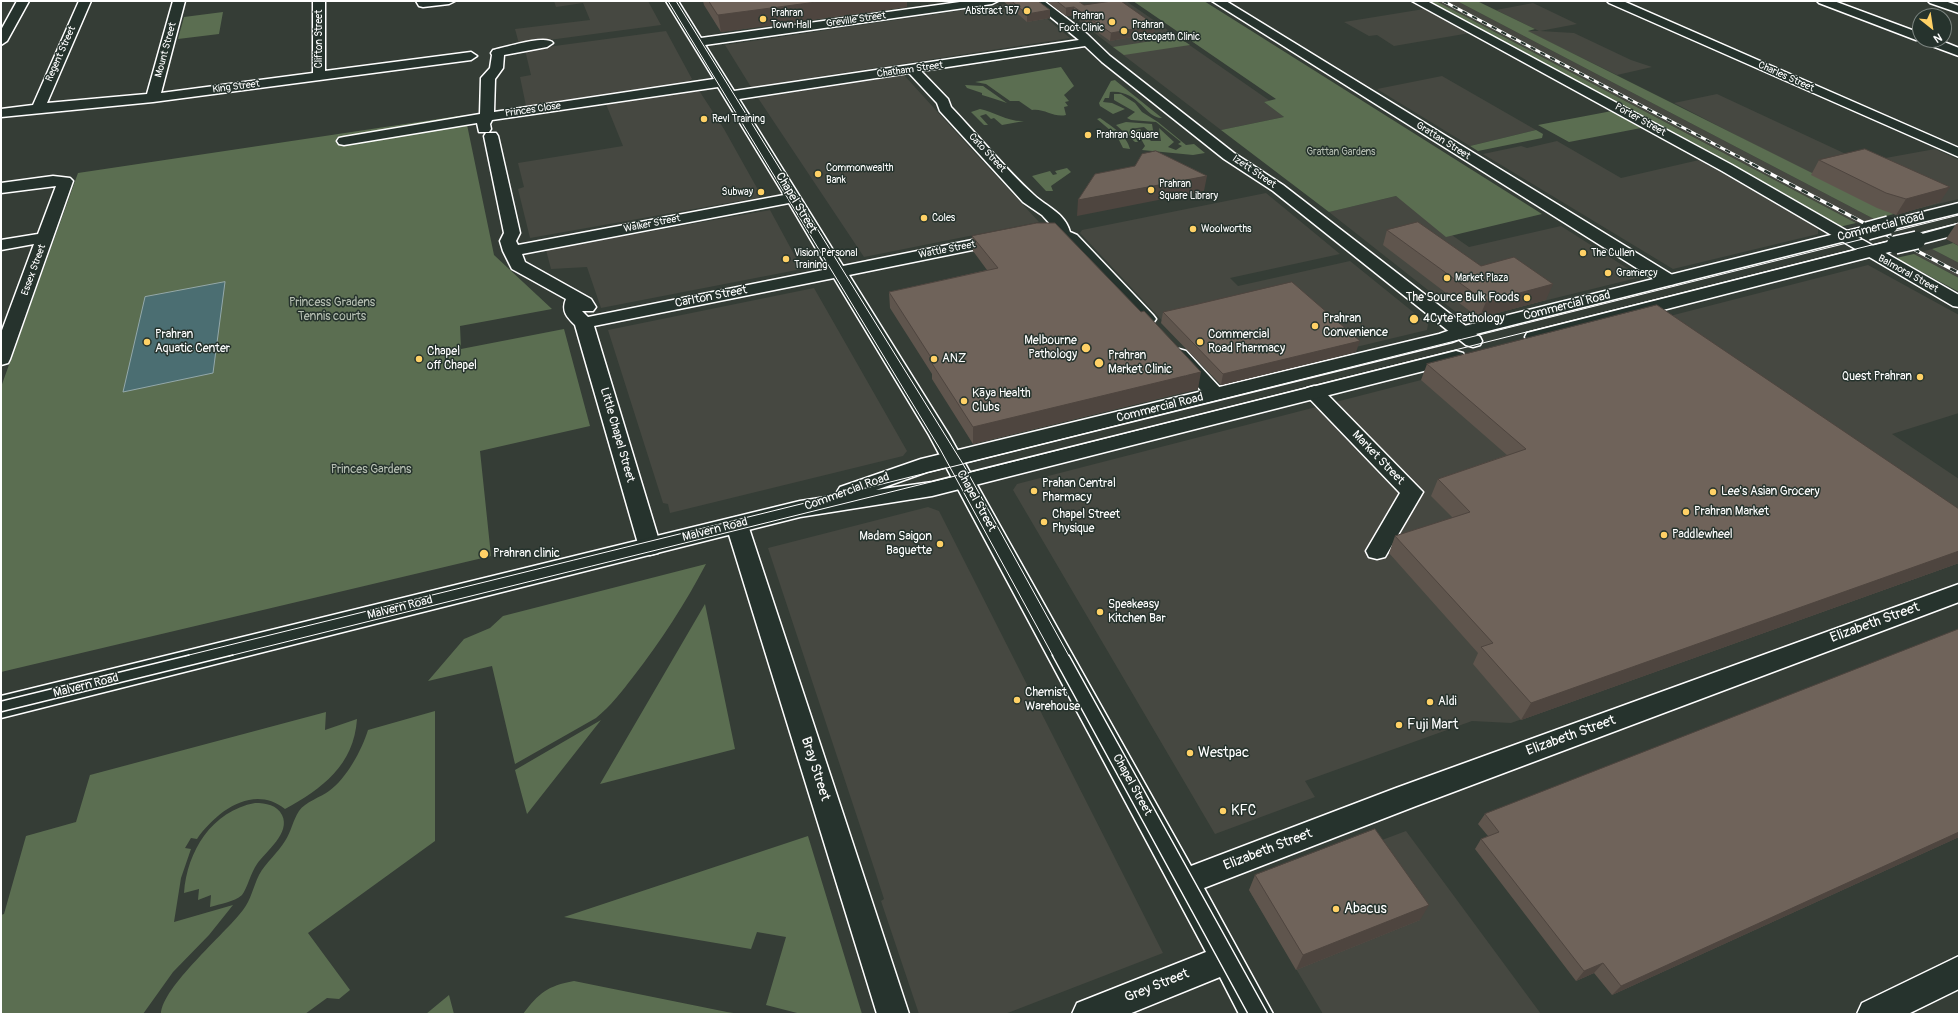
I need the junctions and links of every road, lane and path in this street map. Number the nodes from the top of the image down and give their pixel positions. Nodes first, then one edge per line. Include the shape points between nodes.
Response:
1 (23, 1) edge
2 (85, 1) edge
3 (178, 1) edge
4 (319, 1) edge
5 (422, 1) edge
6 (449, 1) edge
7 (672, 1) edge
8 (924, 1) edge
9 (992, 1) edge
10 (1037, 1) edge
11 (1218, 1) edge
12 (1418, 1) edge
13 (1613, 1) edge
14 (1823, 1) edge
15 (1934, 1) edge
16 (933, 9) junction
17 (1959, 10) edge
18 (1912, 34) edge
19 (1, 41) edge
20 (697, 42) junction
21 (1088, 42) junction
22 (547, 43) dead end
23 (1949, 48) edge
24 (1959, 52) edge
25 (498, 55) junction
26 (479, 62) junction
27 (912, 69) junction
28 (318, 77) junction
29 (488, 78) junction
30 (722, 82) junction
31 (731, 96) junction
32 (153, 98) junction
33 (38, 108) junction
34 (1, 113) edge
35 (487, 117) junction
36 (344, 141) dead end
37 (1959, 152) edge
38 (1, 188) edge
39 (793, 198) junction
40 (1959, 208) edge
41 (1959, 229) edge
42 (1059, 233) junction
43 (46, 237) junction
44 (1860, 241) junction
45 (1, 245) edge
46 (518, 250) junction
47 (838, 272) junction
48 (1668, 280) junction
49 (1959, 302) edge
50 (584, 323) junction
51 (1474, 341) junction
52 (1518, 341) edge
53 (1, 359) edge
54 (1314, 392) junction
55 (1215, 394) junction
56 (952, 459) junction
57 (964, 481) junction
58 (800, 509) junction
59 (737, 525) junction
60 (650, 547) junction
61 (1376, 551) dead end
62 (1959, 593) edge
63 (1, 707) edge
64 (1185, 882) junction
65 (1227, 959) junction
66 (1959, 972) edge
67 (893, 1014) edge
68 (1088, 1014) edge
69 (1258, 1014) edge
70 (1874, 1014) edge

1 - 19 street
2 - 33 street, Regent Street
3 - 32 street, Mount Street
4 - 28 street, Clifton Street
5 - 6 street via 423,4
7 - 20 street, Chapel Street
8 - 16 street
9 - 16 street, Greville Street
10 - 21 street, Izett Street
11 - 48 street, Grattan Street
12 - 44 street, Porter Street
13 - 37 street, Charles Street
14 - 18 street
15 - 17 street
16 - 20 street, Greville Street
20 - 30 street, Chapel Street
21 - 27 street, Chatham Street
21 - 51 street, Izett Street via 1229,156 1278,188 1350,247
22 - 25 street via 521,47
23 - 24 street
25 - 26 street via 484,52
25 - 29 street via 499,63 495,72
26 - 28 street, King Street
26 - 29 street
27 - 31 street, Chatham Street
27 - 42 street, Cato Street via 1029,199 1048,212 1060,225
28 - 32 street, King Street
29 - 35 street
30 - 31 street, Chapel Street
30 - 35 street, Princes Close
31 - 39 street, Chapel Street
32 - 33 street, King Street
33 - 34 street, King Street
35 - 36 street, Princes Close
35 - 46 street via 482,124 484,133 491,136 512,233 508,241
38 - 43 street, Essex Street via 64,180
39 - 46 street, Walker Street
39 - 47 street, Chapel Street
40 - 44 street, Commercial Road, bridge via 1889,225
41 - 44 street, Commercial Road, bridge via 1895,245
42 - 47 street, Wattle Street via 1041,231
42 - 55 street, Cato Street via 1075,241
43 - 45 street
43 - 53 street, Essex Street
44 - 48 street, Commercial Road
44 - 49 street, Balmoral Street
44 - 52 street, Commercial Road
46 - 50 street, Little Chapel Street via 518,265 575,298 572,305 574,314
47 - 50 street, Carlton Street
47 - 56 street, Chapel Street
48 - 51 street, Commercial Road
50 - 60 street, Little Chapel Street
51 - 54 street, Commercial Road
51 - 55 street, Commercial Road via 1445,338
54 - 57 street, Commercial Road
54 - 61 street, Market Street via 1412,492
55 - 56 street, Commercial Road
56 - 57 street, Chapel Street
56 - 58 street, Commercial Road via 921,466
57 - 58 street, Commercial Road via 932,489
57 - 64 street, Chapel Street
58 - 59 street, Malvern Road
59 - 60 street, Malvern Road
59 - 67 street, Bray Street
60 - 63 street, Malvern Road
62 - 64 street, Elizabeth Street via 1406,797
64 - 65 street, Chapel Street
65 - 68 street, Grey Street
65 - 69 street, Chapel Street
66 - 70 street

